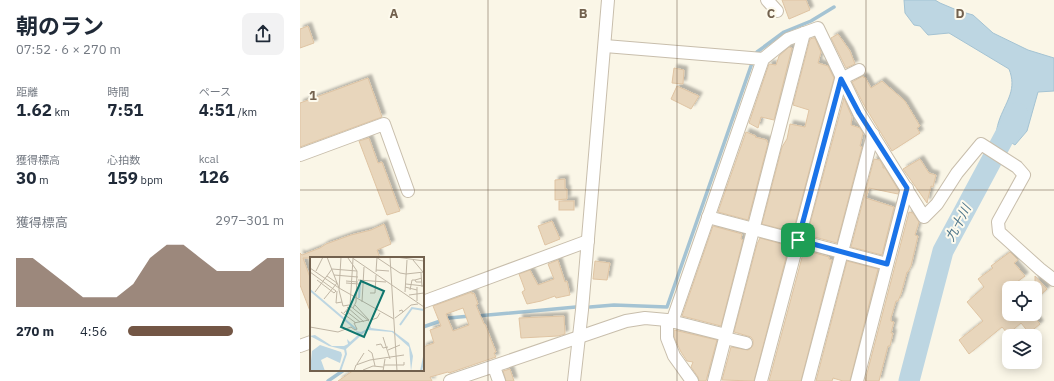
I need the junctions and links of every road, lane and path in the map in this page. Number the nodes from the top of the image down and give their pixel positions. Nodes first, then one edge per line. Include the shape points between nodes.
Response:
1 (608, 0) edge
2 (767, 0) edge
3 (777, 11) dead end
4 (804, 33) junction
5 (605, 46) junction
6 (763, 59) junction
7 (859, 70) dead end
8 (841, 79) junction
9 (873, 134) junction
10 (300, 155) edge
11 (907, 188) junction
12 (408, 191) dead end
13 (708, 217) junction
14 (753, 228) junction
15 (798, 240) junction
16 (588, 241) junction
17 (842, 252) junction
18 (887, 264) junction
19 (1054, 280) edge
20 (424, 302) edge
21 (669, 321) junction
22 (725, 337) junction
23 (579, 338) junction
24 (310, 342) edge
25 (746, 343) dead end
26 (300, 346) edge
27 (494, 367) junction
28 (450, 381) edge
29 (499, 381) edge
30 (574, 381) edge
31 (692, 381) edge
32 (714, 381) edge
33 (761, 381) edge
34 (808, 381) edge
35 (857, 381) edge

1 - 5 street
2 - 3 street
4 - 6 street via 788,39
4 - 8 street via 818,28
4 - 14 street
5 - 6 street
5 - 16 street
6 - 13 street
7 - 8 street
8 - 9 street
8 - 15 street
9 - 11 street
9 - 17 street
10 - 12 street via 384,124
11 - 18 street
11 - 19 street via 924,217 937,204 957,173 981,144 1017,167 1024,175 998,222 999,232
13 - 14 street
13 - 21 street
14 - 15 street
14 - 22 street
15 - 17 street
15 - 33 street
16 - 20 street
16 - 23 street
17 - 18 street
17 - 34 street
18 - 35 street
21 - 22 street
21 - 23 street via 645,318 626,321
21 - 31 street via 667,338 674,356
22 - 25 street
22 - 32 street
23 - 27 street
23 - 30 street
24 - 26 street
27 - 28 street
27 - 29 street

